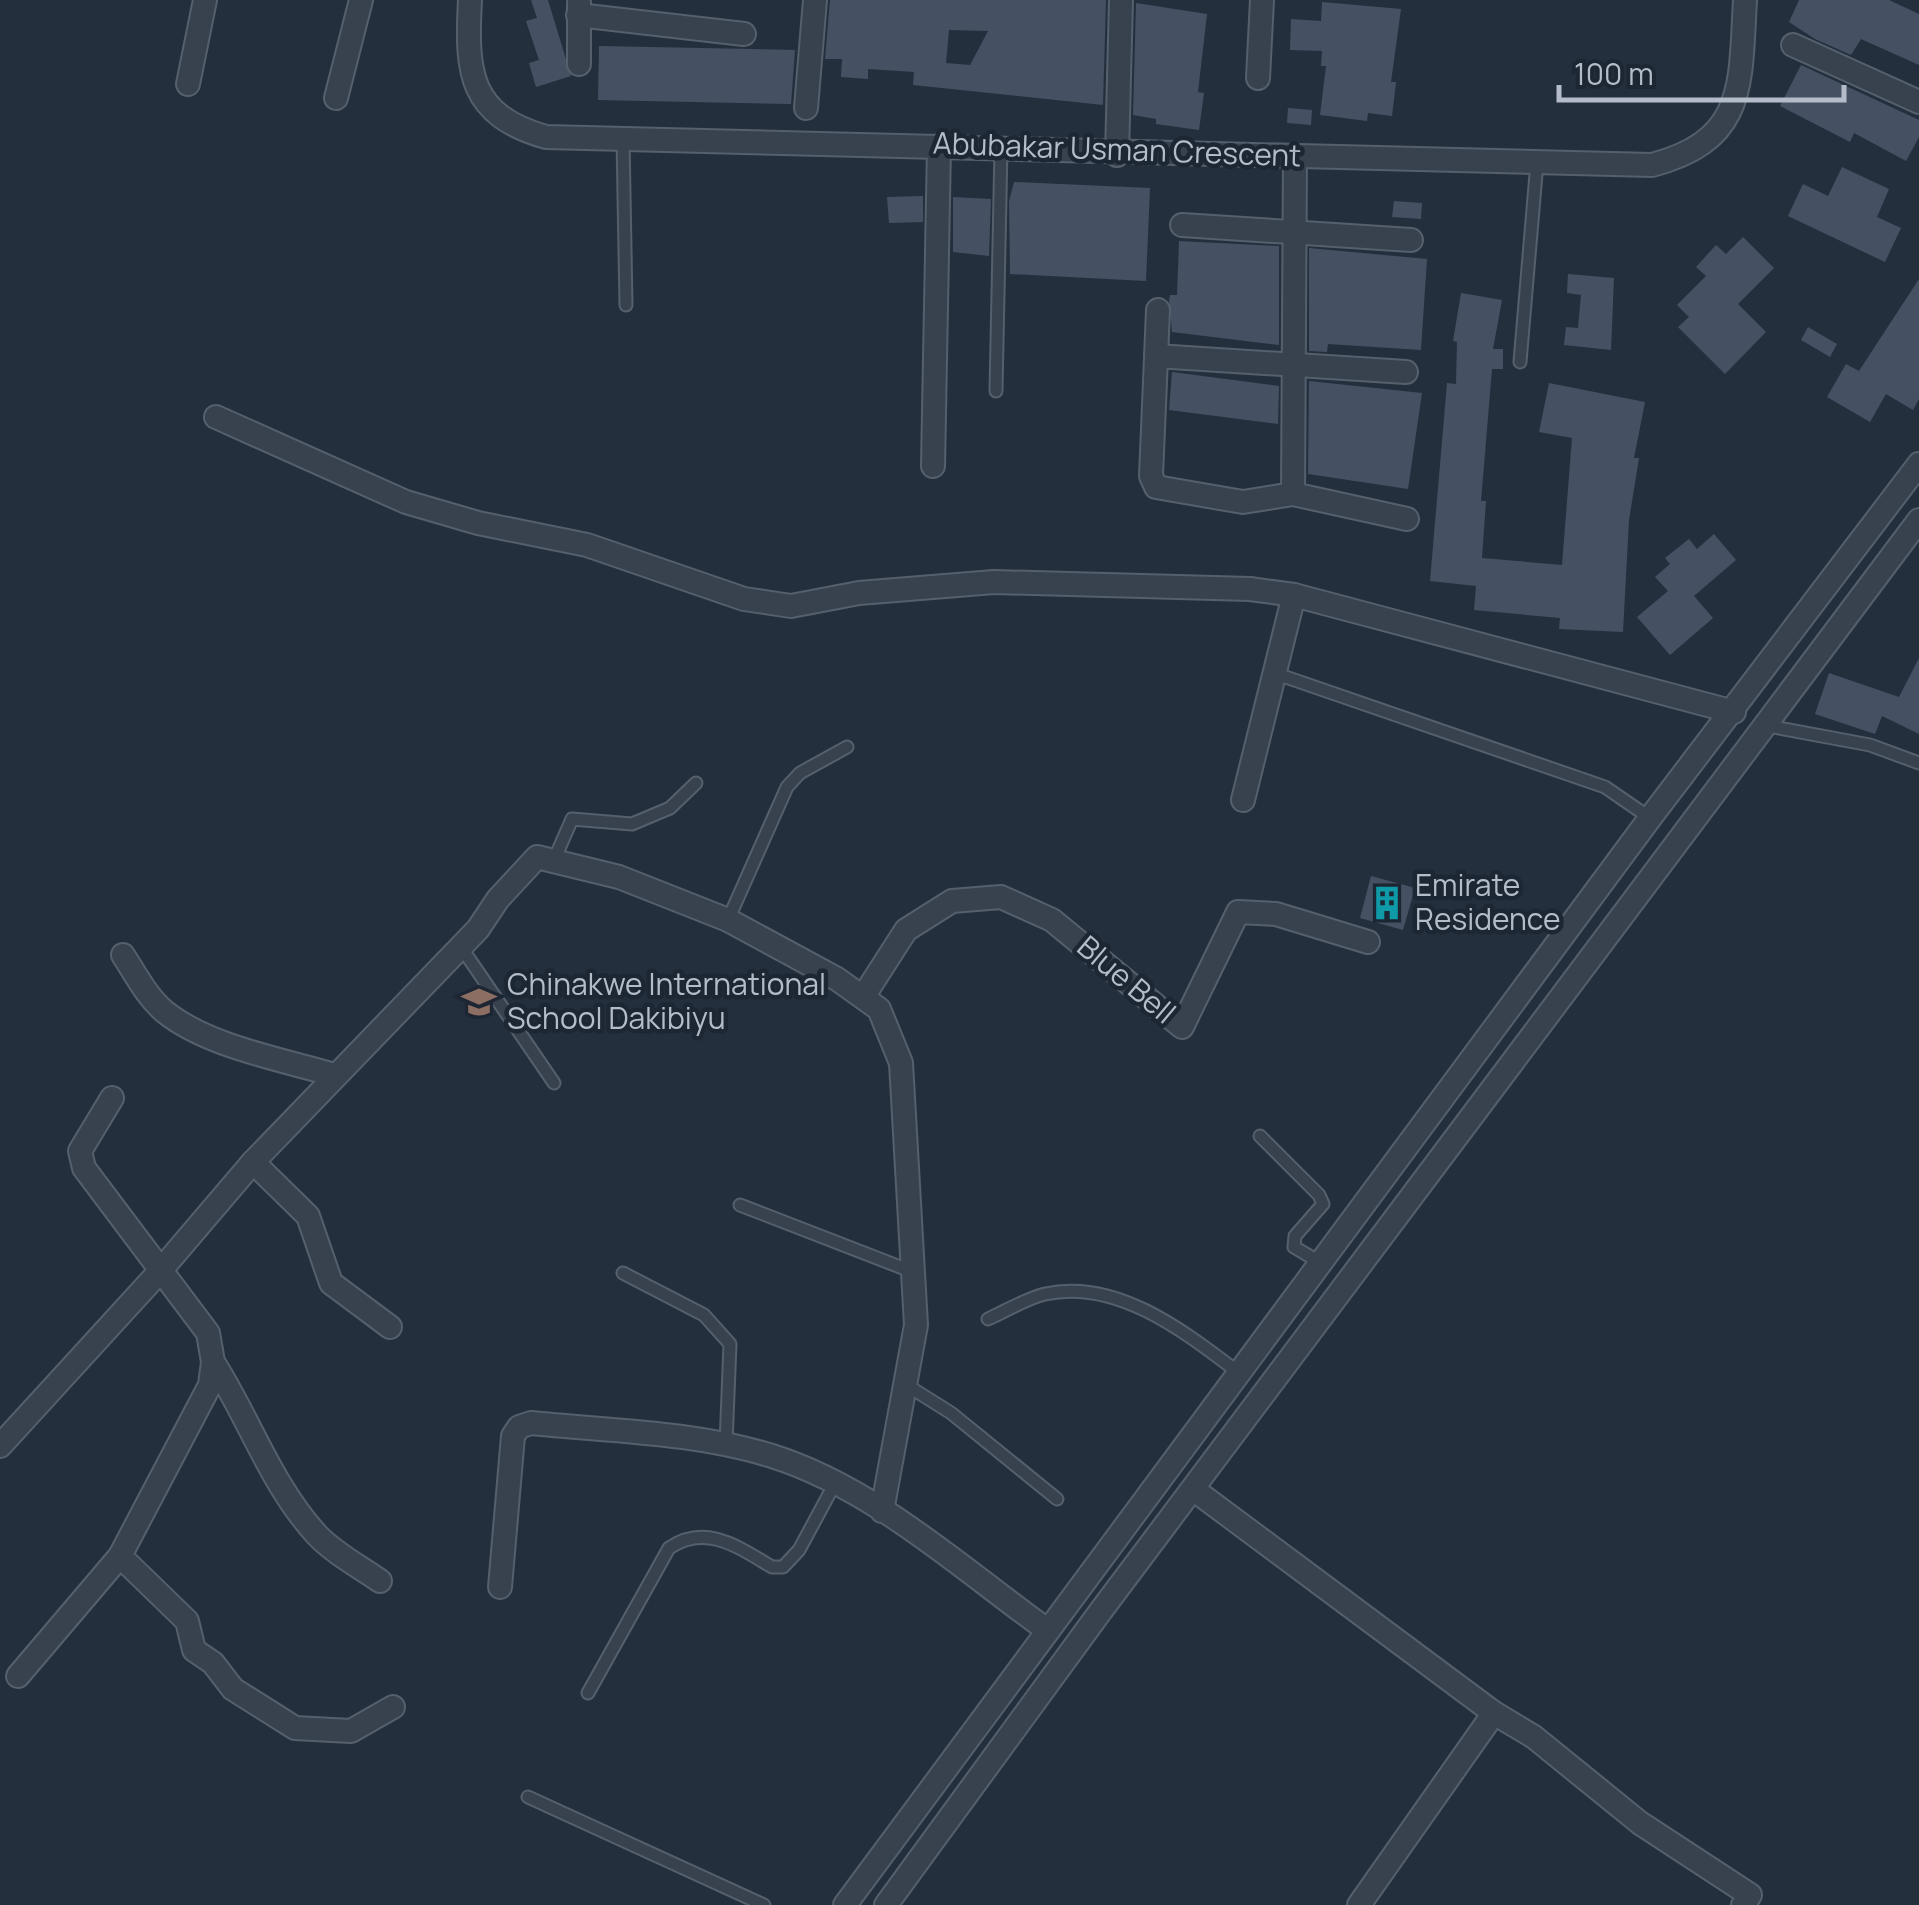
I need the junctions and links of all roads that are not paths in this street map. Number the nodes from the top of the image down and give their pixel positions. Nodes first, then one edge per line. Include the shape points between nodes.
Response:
1 (206, 0) edge
2 (361, 0) edge
3 (470, 0) edge
4 (815, 0) edge
5 (1121, 0) edge
6 (1262, 0) edge
7 (1745, 0) edge
8 (578, 8) edge
9 (744, 34) dead end
10 (1793, 45) dead end
11 (578, 64) dead end
12 (1258, 78) dead end
13 (188, 84) dead end
14 (1917, 96) edge
15 (336, 98) dead end
16 (806, 108) dead end
17 (623, 138) junction
18 (939, 146) junction
19 (1000, 148) junction
20 (1117, 155) junction
21 (1295, 155) junction
22 (1536, 162) junction
23 (1182, 225) dead end
24 (1295, 230) junction
25 (1411, 240) dead end
26 (626, 305) dead end
27 (1158, 310) dead end
28 (1156, 356) junction
29 (1294, 362) junction
30 (1520, 362) dead end
31 (1406, 372) dead end
32 (996, 391) dead end
33 (216, 417) dead end
34 (1919, 464) edge
35 (933, 466) dead end
36 (1292, 494) junction
37 (1407, 519) dead end
38 (1918, 526) edge
39 (1294, 595) junction
40 (1274, 673) junction
41 (1734, 712) junction
42 (1763, 725) junction
43 (847, 747) dead end
44 (1919, 763) edge
45 (696, 783) dead end
46 (1243, 800) dead end
47 (1650, 818) junction
48 (554, 860) junction
49 (728, 920) junction
50 (1368, 942) dead end
51 (460, 946) junction
52 (123, 956) dead end
53 (862, 997) junction
54 (334, 1075) junction
55 (554, 1083) dead end
56 (112, 1098) dead end
57 (1260, 1136) dead end
58 (253, 1162) junction
59 (740, 1205) dead end
60 (1322, 1264) junction
61 (161, 1270) junction
62 (912, 1272) junction
63 (623, 1273) dead end
64 (988, 1319) dead end
65 (390, 1327) dead end
66 (213, 1362) junction
67 (1239, 1372) junction
68 (908, 1386) junction
69 (726, 1444) junction
70 (0, 1446) edge
71 (834, 1485) junction
72 (1193, 1489) junction
73 (1057, 1499) dead end
74 (882, 1511) junction
75 (120, 1556) junction
76 (380, 1581) dead end
77 (500, 1587) dead end
78 (1072, 1593) junction
79 (1100, 1612) junction
80 (1047, 1630) junction
81 (18, 1676) dead end
82 (588, 1693) dead end
83 (394, 1706) dead end
84 (1494, 1713) junction
85 (528, 1797) dead end
86 (1752, 1902) edge
87 (764, 1905) edge
88 (844, 1905) edge
89 (886, 1905) edge
90 (1359, 1905) edge

1 - 13 street
2 - 15 street
3 - 17 street, Abubakar Usman Crescent via 467,51 492,113 512,127 546,136
4 - 16 street
5 - 20 street
6 - 12 street
7 - 22 street, Abubakar Usman Crescent via 1740,93 1722,129 1684,157 1652,165
8 - 9 street
8 - 11 street
10 - 14 street
17 - 18 street, Abubakar Usman Crescent
17 - 26 lane
18 - 19 street, Abubakar Usman Crescent
18 - 35 street
19 - 20 street, Abubakar Usman Crescent
19 - 32 lane
20 - 21 street, Abubakar Usman Crescent
21 - 22 street, Abubakar Usman Crescent
21 - 24 street
22 - 30 lane
23 - 24 street
24 - 25 street
24 - 29 street
27 - 28 street
28 - 29 street
28 - 36 street via 1156,487 1243,502
29 - 31 street
29 - 36 street
33 - 39 street via 406,502 588,545 744,599 791,606 994,582
34 - 41 street
36 - 37 street
38 - 42 street
39 - 40 street
39 - 41 street
40 - 46 street
40 - 47 lane via 1605,787
41 - 47 street
42 - 44 lane via 1870,744
42 - 72 street
43 - 49 lane via 787,787
45 - 48 lane via 670,808 632,824 572,819
47 - 60 street
48 - 49 street via 619,876
48 - 51 street via 537,857
49 - 53 street
50 - 53 street, Blue Bell via 1276,914 1238,912 1182,1027 1052,920 1001,898 952,900 906,930
51 - 54 street
51 - 55 lane
52 - 54 street via 168,1014 227,1042
53 - 62 street via 879,1008 901,1063
54 - 58 street
56 - 61 street via 80,1151 84,1168
57 - 60 lane via 1319,1195 1323,1204 1295,1236 1294,1247
58 - 61 street
58 - 65 street via 308,1216 330,1283
59 - 62 lane
60 - 67 street
61 - 66 street via 208,1333
61 - 70 street
62 - 68 street via 916,1325
63 - 69 lane via 704,1315 730,1344
64 - 67 lane via 1045,1294 1092,1291 1186,1333
66 - 75 street via 210,1385
66 - 76 street via 245,1412 260,1452 318,1536
67 - 78 street
68 - 73 lane
68 - 74 street
69 - 71 street via 774,1456
69 - 77 street via 519,1426
71 - 74 street
71 - 82 lane via 783,1567 709,1535 669,1548
72 - 79 street
72 - 84 street
74 - 80 street
75 - 81 street
75 - 83 street via 187,1621 194,1650 234,1689 296,1728 351,1731
78 - 79 street
78 - 80 street
79 - 89 street
80 - 88 street
84 - 86 street
84 - 90 street
85 - 87 lane

